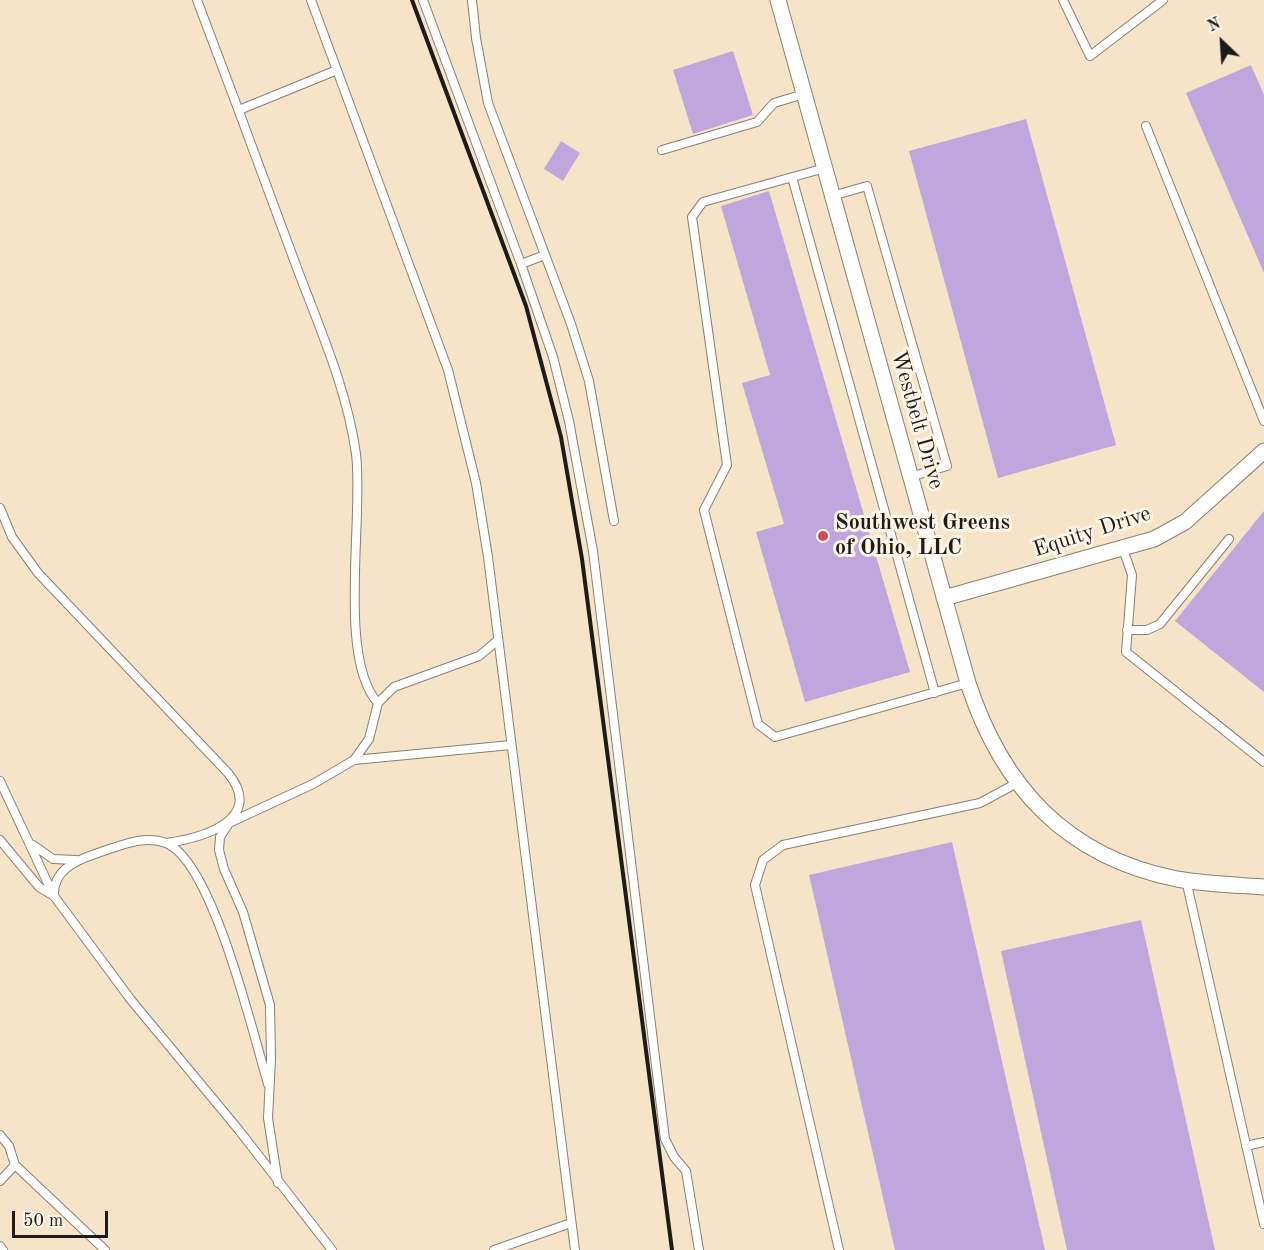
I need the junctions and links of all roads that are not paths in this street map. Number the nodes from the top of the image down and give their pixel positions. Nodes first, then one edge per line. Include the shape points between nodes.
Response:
1 (197, 0) edge
2 (311, 0) edge
3 (423, 0) edge
4 (472, 0) edge
5 (778, 0) edge
6 (1063, 0) edge
7 (1163, 0) edge
8 (337, 70) junction
9 (804, 94) junction
10 (239, 110) junction
11 (1146, 126) dead end
12 (662, 150) dead end
13 (825, 168) junction
14 (792, 177) junction
15 (832, 196) junction
16 (545, 255) junction
17 (521, 264) junction
18 (1264, 421) edge
19 (1264, 451) edge
20 (910, 477) junction
21 (0, 508) edge
22 (614, 521) dead end
23 (1229, 539) dead end
24 (1123, 549) junction
25 (944, 598) junction
26 (1127, 630) junction
27 (498, 640) junction
28 (968, 683) junction
29 (935, 693) junction
30 (378, 703) junction
31 (511, 745) junction
32 (354, 760) junction
33 (1264, 762) edge
34 (0, 781) edge
35 (1017, 783) junction
36 (229, 823) junction
37 (0, 840) edge
38 (31, 843) junction
39 (166, 843) junction
40 (87, 857) junction
41 (1186, 880) junction
42 (1264, 887) edge
43 (54, 896) junction
44 (270, 1091) junction
45 (0, 1134) edge
46 (1264, 1142) edge
47 (1246, 1146) junction
48 (15, 1165) junction
49 (0, 1181) edge
50 (278, 1184) junction
51 (571, 1223) junction
52 (1264, 1224) edge
53 (0, 1246) edge
54 (3, 1250) edge
55 (105, 1250) edge
56 (332, 1250) edge
57 (494, 1250) edge
58 (575, 1250) edge
59 (699, 1250) edge
60 (839, 1250) edge

1 - 10 lane
2 - 8 lane
3 - 17 lane
4 - 16 lane via 488,103
5 - 9 street, Westbelt Drive
6 - 7 lane via 1090,56
8 - 10 lane
8 - 27 lane via 448,370 476,483
9 - 12 lane via 774,103 757,122
9 - 13 street, Westbelt Drive
10 - 30 lane via 340,379 356,456 354,583 359,666 367,689
11 - 18 lane
13 - 14 lane
13 - 15 street, Westbelt Drive
14 - 29 lane
14 - 29 lane via 703,202 692,217 727,465 704,510 758,724 775,737
15 - 20 street, Westbelt Drive
15 - 20 lane via 867,186 947,466
16 - 17 lane
16 - 22 lane via 589,381
17 - 59 lane via 553,357 584,494 665,1139 686,1171
19 - 24 street, Equity Drive via 1185,522 1154,539
20 - 25 street, Westbelt Drive
21 - 36 lane via 12,537 38,573 234,780 239,803
23 - 26 lane via 1160,624 1147,630
24 - 25 street, Equity Drive
24 - 26 lane via 1132,574 1133,592
25 - 28 street, Westbelt Drive
26 - 33 lane via 1129,656
27 - 30 lane via 470,660 394,687
27 - 31 lane
28 - 29 lane
28 - 35 street, Westbelt Drive via 994,750
30 - 32 lane via 369,739
31 - 32 lane
31 - 51 lane
32 - 36 lane
34 - 38 lane
35 - 41 street, Westbelt Drive via 1052,820 1087,844 1123,863
35 - 60 lane via 980,803 803,840 783,846 764,860 755,885
36 - 39 lane via 200,836
36 - 44 lane via 220,837 219,850 257,955 270,1005
37 - 43 lane via 39,887
38 - 40 lane via 53,859
38 - 43 lane
39 - 40 lane via 146,839
39 - 44 lane via 185,856 198,876 224,939
40 - 43 lane via 59,875
41 - 42 street, Westbelt Drive
41 - 47 lane
43 - 50 lane via 131,1000 238,1129
44 - 50 lane via 268,1118
45 - 48 lane
46 - 47 lane
47 - 52 lane
48 - 49 lane
48 - 55 lane
50 - 56 lane
51 - 57 lane
51 - 58 lane
53 - 54 lane

